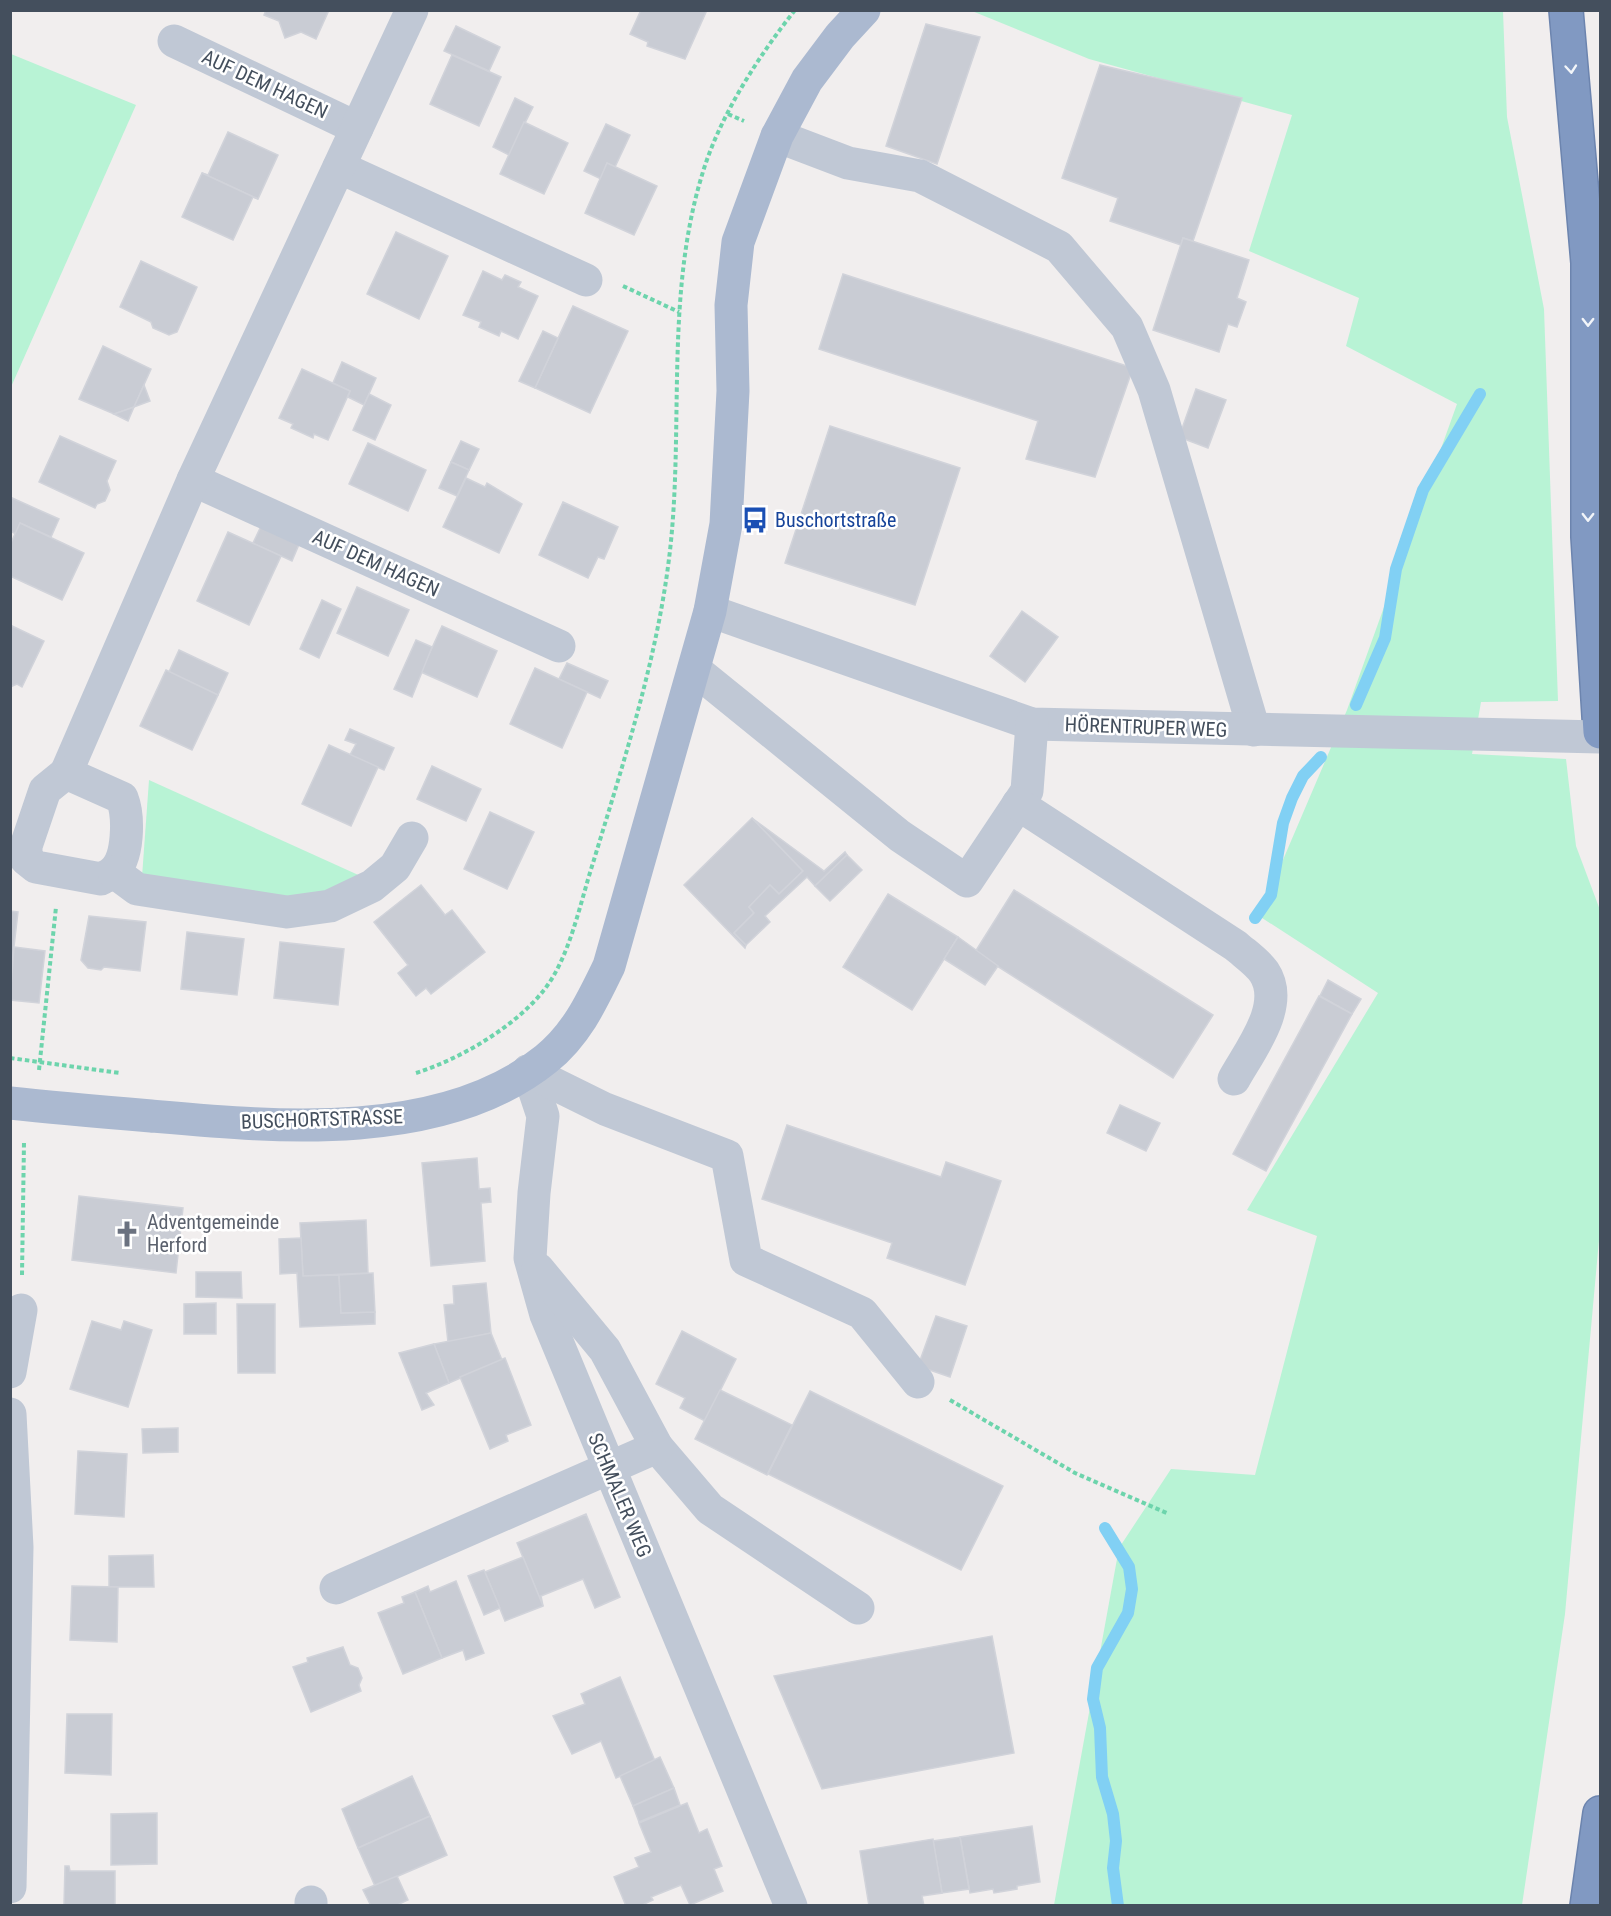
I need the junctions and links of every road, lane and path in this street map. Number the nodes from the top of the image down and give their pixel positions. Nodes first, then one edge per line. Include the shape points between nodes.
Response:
1 (412, 10) edge
2 (795, 10) edge
3 (864, 10) edge
4 (1566, 10) edge
5 (174, 41) dead end
6 (357, 128) junction
7 (777, 136) junction
8 (339, 167) junction
9 (586, 280) joint
10 (680, 312) junction
11 (193, 480) junction
12 (711, 610) junction
13 (559, 646) dead end
14 (694, 669) junction
15 (1032, 724) junction
16 (1254, 730) junction
17 (1600, 730) edge
18 (66, 773) junction
19 (1018, 804) junction
20 (412, 838) dead end
21 (18, 863) edge
22 (60, 870) junction
23 (114, 872) junction
24 (10, 1058) edge
25 (41, 1062) junction
26 (528, 1071) junction
27 (124, 1074) dead end
28 (409, 1075) dead end
29 (1234, 1079) dead end
30 (21, 1104) edge
31 (530, 1258) junction
32 (21, 1310) joint
33 (10, 1372) edge
34 (918, 1382) joint
35 (10, 1414) edge
36 (657, 1447) junction
37 (609, 1470) junction
38 (1169, 1514) dead end
39 (336, 1588) dead end
40 (858, 1608) dead end
41 (1600, 1813) edge
42 (10, 1887) edge
43 (791, 1905) edge
44 (1587, 1905) edge

1 - 6 street
2 - 10 path via 761,54 728,114 702,174 681,273
3 - 7 main road, BUSCHORTSTRASSE via 807,80
4 -> 17 highway via 1588,263 1588,537
5 - 6 street, AUF DEM HAGEN
6 - 8 street
7 - 12 main road, BUSCHORTSTRASSE via 738,242 731,305 733,391 726,524
7 - 16 street via 848,163 920,176 1059,247 1126,327 1154,390
8 - 9 street
8 - 11 street
9 - 10 path via 604,277
10 - 28 path via 671,540 663,598 647,681 568,942 545,988 522,1013 492,1037
11 - 13 street, AUF DEM HAGEN
11 - 18 street
12 - 14 main road, BUSCHORTSTRASSE
12 - 15 street, HÖRENTRUPER WEG
14 - 19 street via 900,836 967,881
14 - 26 main road, BUSCHORTSTRASSE via 609,966 585,1015 568,1037
15 - 16 street, HÖRENTRUPER WEG
15 - 19 street via 1027,791
16 - 17 street, HÖRENTRUPER WEG
18 - 21 street via 45,790
18 - 23 street via 122,798 128,813 123,858
19 - 29 street via 1236,946 1264,972 1273,993 1264,1024
20 - 23 street via 395,867 372,886 330,906 287,912 137,889
21 - 22 street
22 - 23 street via 101,879
22 - 25 path
24 - 25 path
25 - 27 path
25 - 30 path
26 - 30 main road, BUSCHORTSTRASSE via 479,1098 420,1114 374,1120 243,1124
26 - 31 street, SCHMALER WEG via 543,1116
26 - 34 street via 604,1109 727,1156 746,1260 862,1313
30 - 32 path
31 - 36 street via 605,1350
31 - 37 street, SCHMALER WEG via 546,1315
32 - 33 street
34 - 38 path via 1075,1473
35 - 42 street via 17,1547
36 - 37 street
36 - 40 street via 710,1509
37 - 39 street
37 - 43 street, SCHMALER WEG
41 - 44 highway

